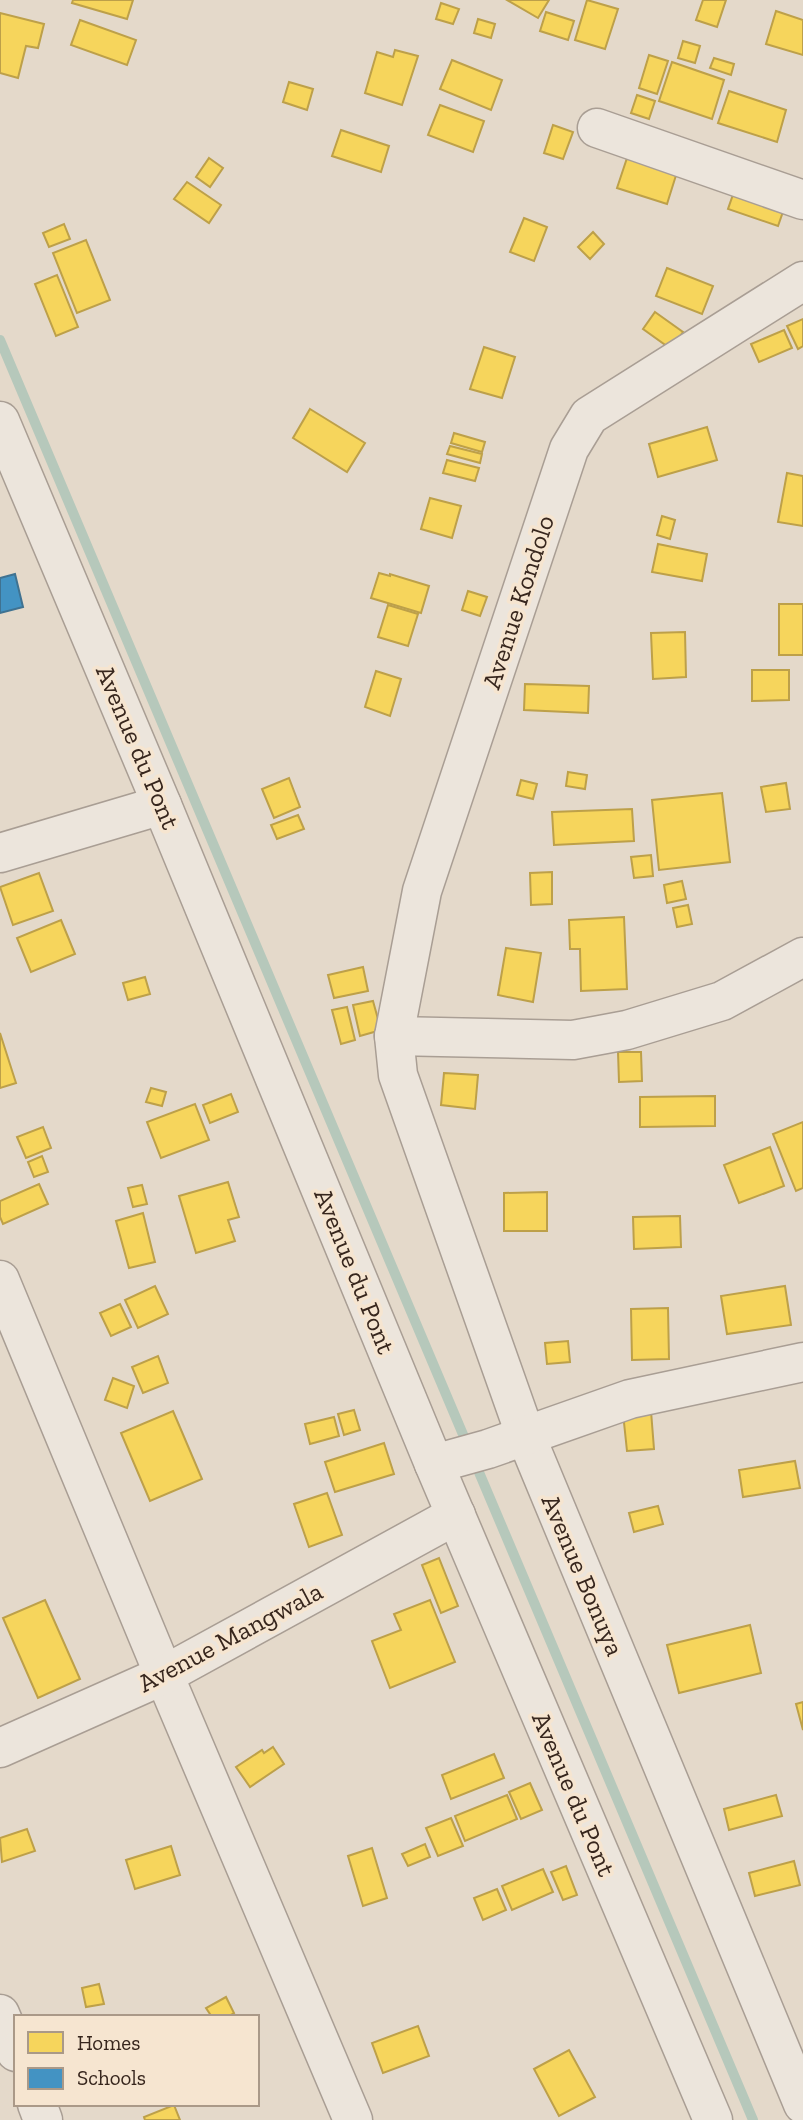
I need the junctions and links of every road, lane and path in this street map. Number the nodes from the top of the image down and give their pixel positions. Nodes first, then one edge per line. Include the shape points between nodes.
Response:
1 (597, 128) dead end
2 (803, 200) edge
3 (803, 281) edge
4 (0, 421) edge
5 (162, 806) junction
6 (0, 853) edge
7 (803, 957) edge
8 (394, 1036) junction
9 (0, 1280) edge
10 (803, 1362) edge
11 (525, 1434) junction
12 (458, 1457) junction
13 (456, 1515) junction
14 (164, 1675) junction
15 (0, 1748) edge
16 (0, 2014) edge
17 (14, 2047) edge
18 (803, 2104) edge
19 (353, 2120) edge
20 (713, 2120) edge

1 - 2 street
3 - 8 street, Avenue Kondolo via 589,415 569,449 422,891
4 - 5 street, Avenue du Pont
5 - 6 street
5 - 12 street, Avenue du Pont
7 - 8 street via 722,1001 627,1030 573,1040
8 - 11 street, Avenue Bonuya via 398,1075
9 - 14 street
10 - 11 street via 630,1399
11 - 12 street
11 - 18 street, Avenue Bonuya
12 - 13 street, Avenue du Pont
13 - 14 street, Avenue Mangwala
13 - 20 street, Avenue du Pont
14 - 15 street, Avenue Mangwala
14 - 19 street
16 - 17 street

